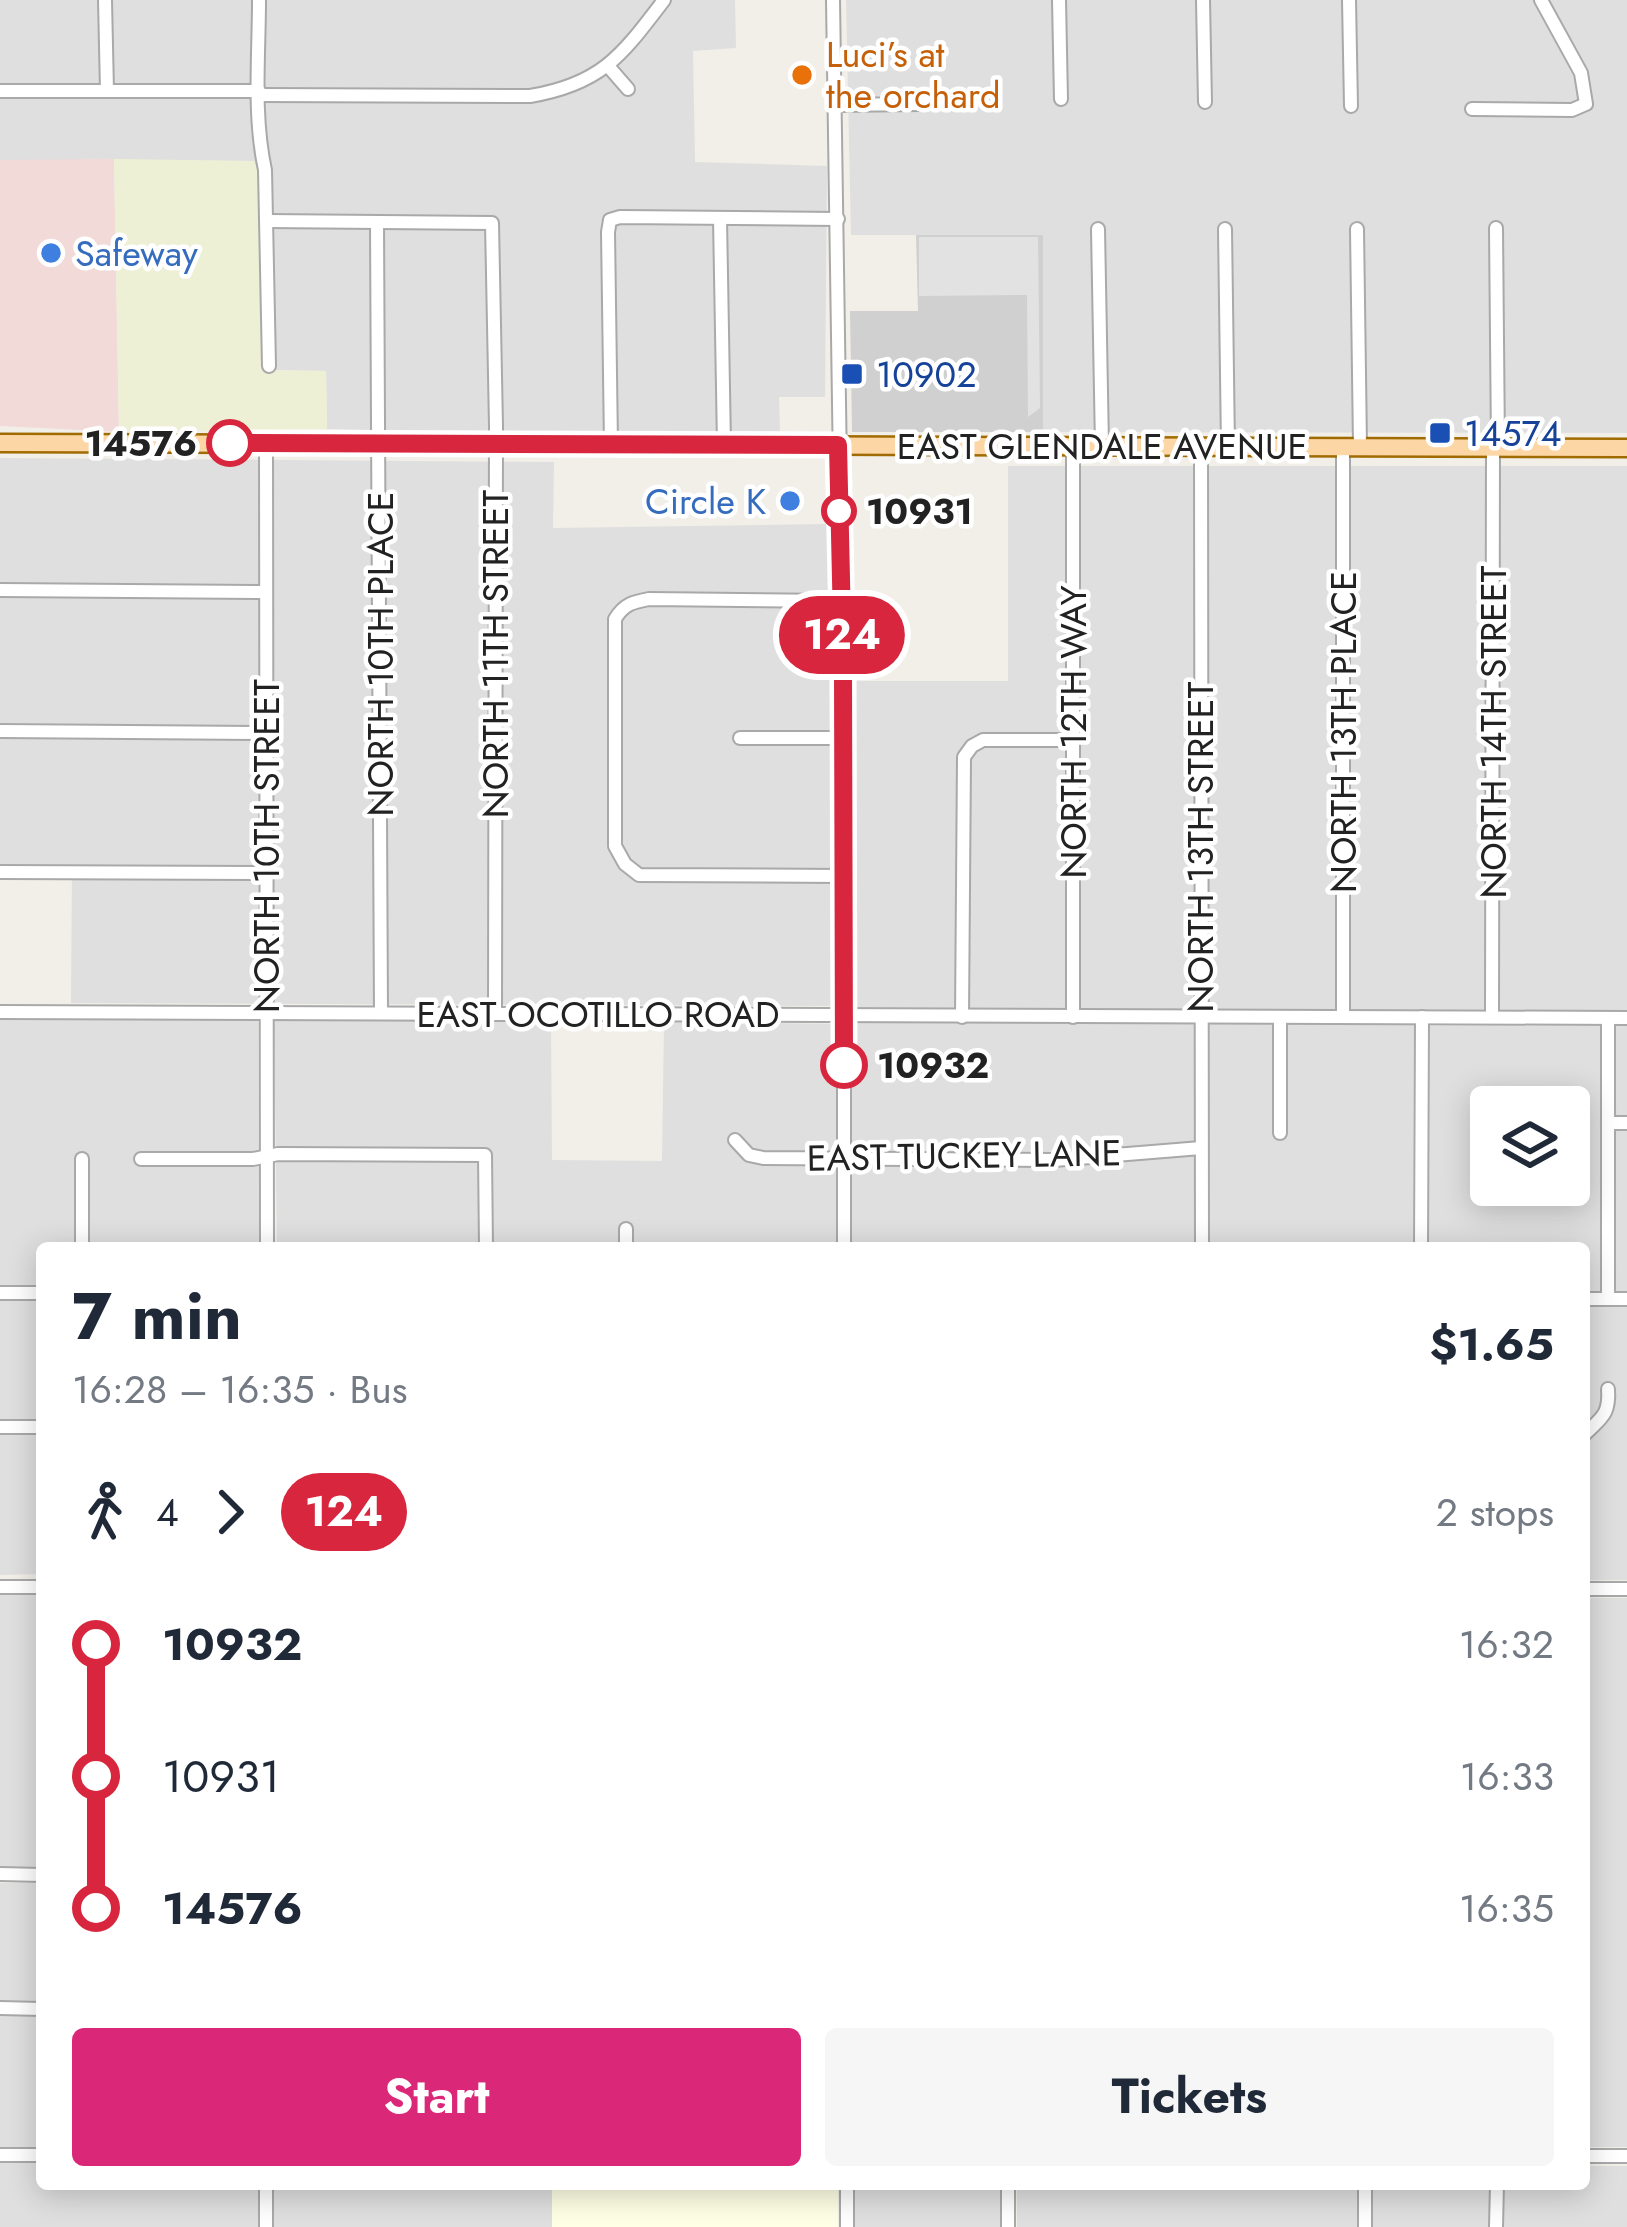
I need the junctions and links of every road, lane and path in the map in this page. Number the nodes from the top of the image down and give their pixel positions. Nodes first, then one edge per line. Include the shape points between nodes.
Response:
1 (105, 0) edge
2 (259, 0) edge
3 (664, 0) edge
4 (833, 0) edge
5 (1059, 0) edge
6 (1203, 0) edge
7 (1349, 0) edge
8 (1541, 0) edge
9 (608, 66) junction
10 (628, 89) dead end
11 (0, 91) edge
12 (107, 91) junction
13 (259, 93) junction
14 (939, 98) dead end
15 (1061, 99) dead end
16 (1205, 102) dead end
17 (836, 105) junction
18 (1351, 106) dead end
19 (1472, 109) dead end
20 (720, 218) junction
21 (838, 219) junction
22 (266, 221) junction
23 (377, 222) junction
24 (1496, 228) dead end
25 (1098, 229) dead end
26 (1225, 229) dead end
27 (1357, 229) dead end
28 (268, 366) dead end
29 (0, 443) edge
30 (266, 443) junction
31 (380, 443) junction
32 (494, 444) junction
33 (610, 444) junction
34 (724, 445) junction
35 (838, 445) junction
36 (1073, 446) junction
37 (1102, 446) junction
38 (1201, 446) junction
39 (1228, 446) junction
40 (1352, 446) junction
41 (1495, 447) junction
42 (1627, 448) edge
43 (0, 590) edge
44 (266, 592) junction
45 (840, 601) junction
46 (0, 731) edge
47 (266, 733) junction
48 (740, 738) dead end
49 (844, 739) junction
50 (1073, 740) junction
51 (0, 872) edge
52 (266, 872) junction
53 (844, 877) junction
54 (0, 1012) edge
55 (266, 1013) junction
56 (381, 1013) junction
57 (495, 1013) junction
58 (844, 1015) junction
59 (962, 1017) junction
60 (1073, 1017) junction
61 (1280, 1017) junction
62 (1343, 1017) junction
63 (1422, 1017) junction
64 (1492, 1017) junction
65 (1200, 1018) junction
66 (1608, 1018) junction
67 (1627, 1018) edge
68 (1608, 1123) junction
69 (1627, 1123) edge
70 (1280, 1133) dead end
71 (735, 1140) dead end
72 (1201, 1148) junction
73 (266, 1157) junction
74 (141, 1159) dead end
75 (844, 1159) junction
76 (82, 1160) dead end
77 (626, 1228) dead end
78 (82, 1242) edge
79 (267, 1242) edge
80 (486, 1242) edge
81 (626, 1242) edge
82 (844, 1242) edge
83 (1202, 1242) edge
84 (1421, 1242) edge
85 (0, 1293) edge
86 (36, 1293) edge
87 (1590, 1299) edge
88 (1608, 1299) junction
89 (1627, 1299) edge
90 (1608, 1389) dead end
91 (0, 1427) edge
92 (36, 1427) edge
93 (1590, 1430) edge
94 (0, 1587) edge
95 (36, 1587) edge
96 (1590, 1589) edge
97 (1627, 1589) edge
98 (0, 1874) edge
99 (36, 1874) edge
100 (0, 2008) edge
101 (36, 2009) edge
102 (0, 2155) edge
103 (36, 2155) edge
104 (1590, 2156) edge
105 (1627, 2156) edge
106 (266, 2190) edge
107 (847, 2190) edge
108 (1008, 2190) edge
109 (1365, 2190) edge
110 (1496, 2190) edge
111 (266, 2227) edge
112 (847, 2227) edge
113 (1008, 2227) edge
114 (1365, 2227) edge
115 (1496, 2227) edge

1 - 12 street
2 - 13 street
3 - 9 street
4 - 17 street
5 - 15 street
6 - 16 street
7 - 18 street
8 - 19 street via 1581,73 1586,104
9 - 10 street
9 - 13 street via 530,96
11 - 12 street
12 - 13 street
13 - 22 street
14 - 17 street
17 - 21 street
20 - 21 street
20 - 33 street via 610,220
20 - 34 street
21 - 35 street
22 - 23 street
22 - 28 street
23 - 31 street, NORTH 10TH PLACE
23 - 32 street, NORTH 11TH STREET via 492,223
24 - 41 street, NORTH 14TH STREET
25 - 37 street
26 - 39 street
27 - 40 street, NORTH 13TH PLACE
29 - 30 main road, EAST GLENDALE AVENUE
30 - 31 main road, EAST GLENDALE AVENUE
30 - 44 street, NORTH 10TH STREET
31 - 32 main road, EAST GLENDALE AVENUE
31 - 56 street, NORTH 10TH PLACE
32 - 33 main road, EAST GLENDALE AVENUE
32 - 57 street, NORTH 11TH STREET
33 - 34 main road, EAST GLENDALE AVENUE
34 - 35 main road, EAST GLENDALE AVENUE
35 - 36 main road, EAST GLENDALE AVENUE
35 - 45 street
36 - 37 main road, EAST GLENDALE AVENUE
36 - 50 street, NORTH 12TH WAY
37 - 38 main road, EAST GLENDALE AVENUE
38 - 39 main road, EAST GLENDALE AVENUE
38 - 65 street, NORTH 13TH STREET
39 - 40 main road, EAST GLENDALE AVENUE
40 - 41 main road, EAST GLENDALE AVENUE
40 - 62 street, NORTH 13TH PLACE
41 - 42 main road, EAST GLENDALE AVENUE
41 - 64 street, NORTH 14TH STREET
43 - 44 street
44 - 47 street, NORTH 10TH STREET
45 - 49 street
45 - 53 street via 649,599 622,608 615,619 615,846 631,871 648,875
46 - 47 street
47 - 52 street, NORTH 10TH STREET
48 - 49 street
49 - 53 street
50 - 59 street via 983,740 964,757
50 - 60 street, NORTH 12TH WAY
51 - 52 street
52 - 55 street, NORTH 10TH STREET
53 - 58 street
54 - 55 street, EAST OCOTILLO ROAD
55 - 56 street, EAST OCOTILLO ROAD
55 - 73 street, NORTH 10TH STREET
56 - 57 street, EAST OCOTILLO ROAD
57 - 58 street, EAST OCOTILLO ROAD
58 - 59 street, EAST OCOTILLO ROAD
58 - 75 street
59 - 60 street, EAST OCOTILLO ROAD
60 - 65 street, EAST OCOTILLO ROAD
61 - 62 street, EAST OCOTILLO ROAD
61 - 65 street, EAST OCOTILLO ROAD
61 - 70 street
62 - 63 street, EAST OCOTILLO ROAD
63 - 64 street, EAST OCOTILLO ROAD
63 - 84 street
64 - 66 street, EAST OCOTILLO ROAD
65 - 72 street, NORTH 13TH STREET
66 - 67 street, EAST OCOTILLO ROAD
66 - 68 street
68 - 69 street
68 - 88 street
71 - 75 street, EAST TUCKEY LANE via 763,1158
72 - 75 street, EAST TUCKEY LANE via 1054,1160
72 - 83 street, NORTH 13TH STREET
73 - 74 street
73 - 79 street, NORTH 10TH STREET
73 - 80 street via 485,1155
75 - 82 street
76 - 78 street
77 - 81 street
85 - 86 street
87 - 88 street
88 - 89 street
90 - 93 street via 1610,1405
91 - 92 street
94 - 95 street
96 - 97 street
98 - 99 street
100 - 101 street
102 - 103 street
104 - 105 street
106 - 111 street
107 - 112 street
108 - 113 street
109 - 114 street
110 - 115 street

